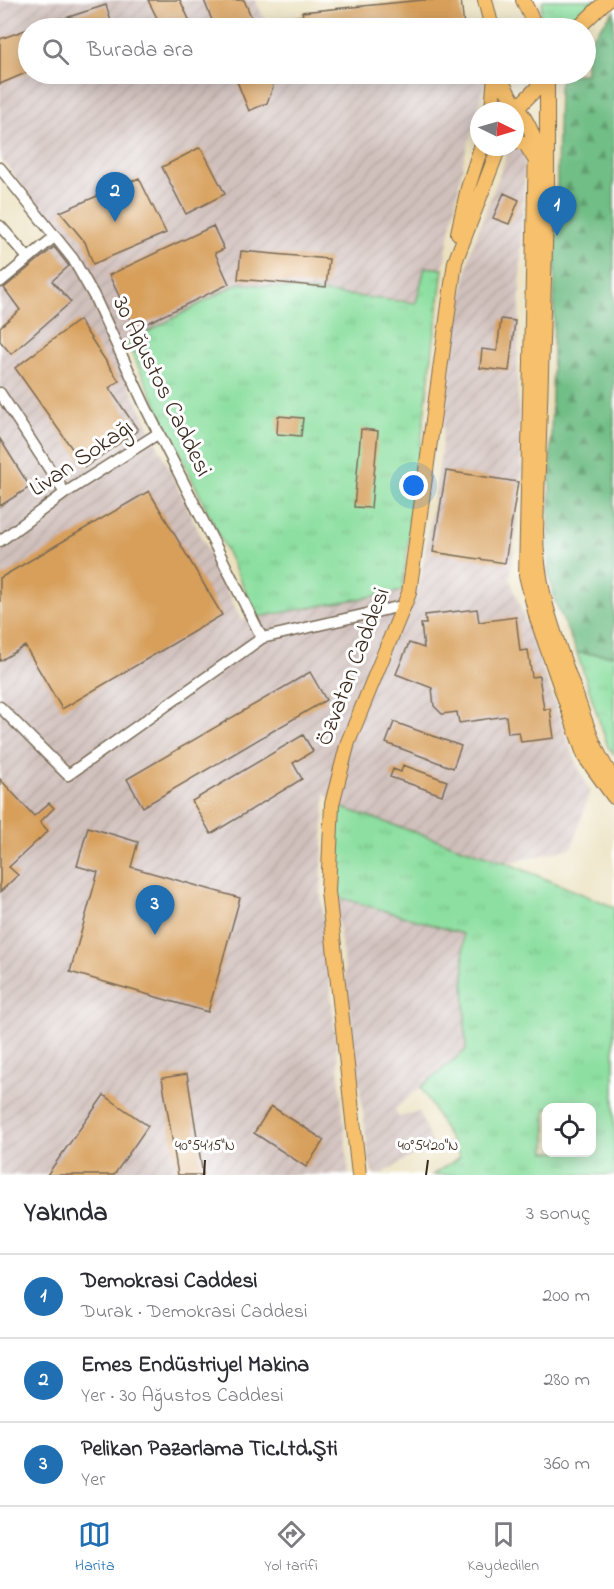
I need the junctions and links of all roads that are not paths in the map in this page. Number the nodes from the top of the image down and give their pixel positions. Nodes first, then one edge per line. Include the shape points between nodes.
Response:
1 (485, 0) edge
2 (522, 0) edge
3 (607, 0) edge
4 (490, 18) edge
5 (531, 18) edge
6 (588, 18) edge
7 (498, 84) edge
8 (503, 84) edge
9 (506, 84) edge
10 (541, 84) edge
11 (547, 84) edge
12 (531, 92) junction
13 (494, 102) edge
14 (513, 102) edge
15 (522, 102) edge
16 (524, 115) edge
17 (524, 145) edge
18 (478, 156) edge
19 (496, 156) edge
20 (536, 162) junction
21 (0, 168) edge
22 (0, 226) edge
23 (53, 238) junction
24 (28, 258) junction
25 (455, 262) junction
26 (0, 282) edge
27 (0, 393) edge
28 (159, 433) junction
29 (65, 493) junction
30 (0, 541) edge
31 (406, 605) junction
32 (262, 638) junction
33 (0, 707) edge
34 (614, 780) edge
35 (614, 797) edge
36 (359, 1175) edge

1 - 4 main road
2 - 5 main road
3 - 6 main road
7 - 13 main road
8 - 14 main road
9 - 12 main road via 512,90
10 - 12 main road
11 - 34 main road via 538,577 597,754
12 - 15 main road
16 - 20 main road via 534,135
17 - 20 main road
18 - 25 main road via 462,208
19 - 25 main road, Özvatan Caddesi
20 - 35 main road via 526,575 537,619 585,757
21 - 23 street, 30 Ağustos Caddesi
22 - 24 street
23 - 24 street
23 - 28 street, 30 Ağustos Caddesi via 73,259
24 - 26 street
25 - 31 main road, Özvatan Caddesi
27 - 29 street
28 - 29 street, Livan Sokağı
28 - 32 street, 30 Ağustos Caddesi
29 - 30 street, Livan Sokağı
31 - 32 street
31 - 36 main road, Özvatan Caddesi via 356,721 339,767 332,804 328,891
32 - 33 street via 68,775

